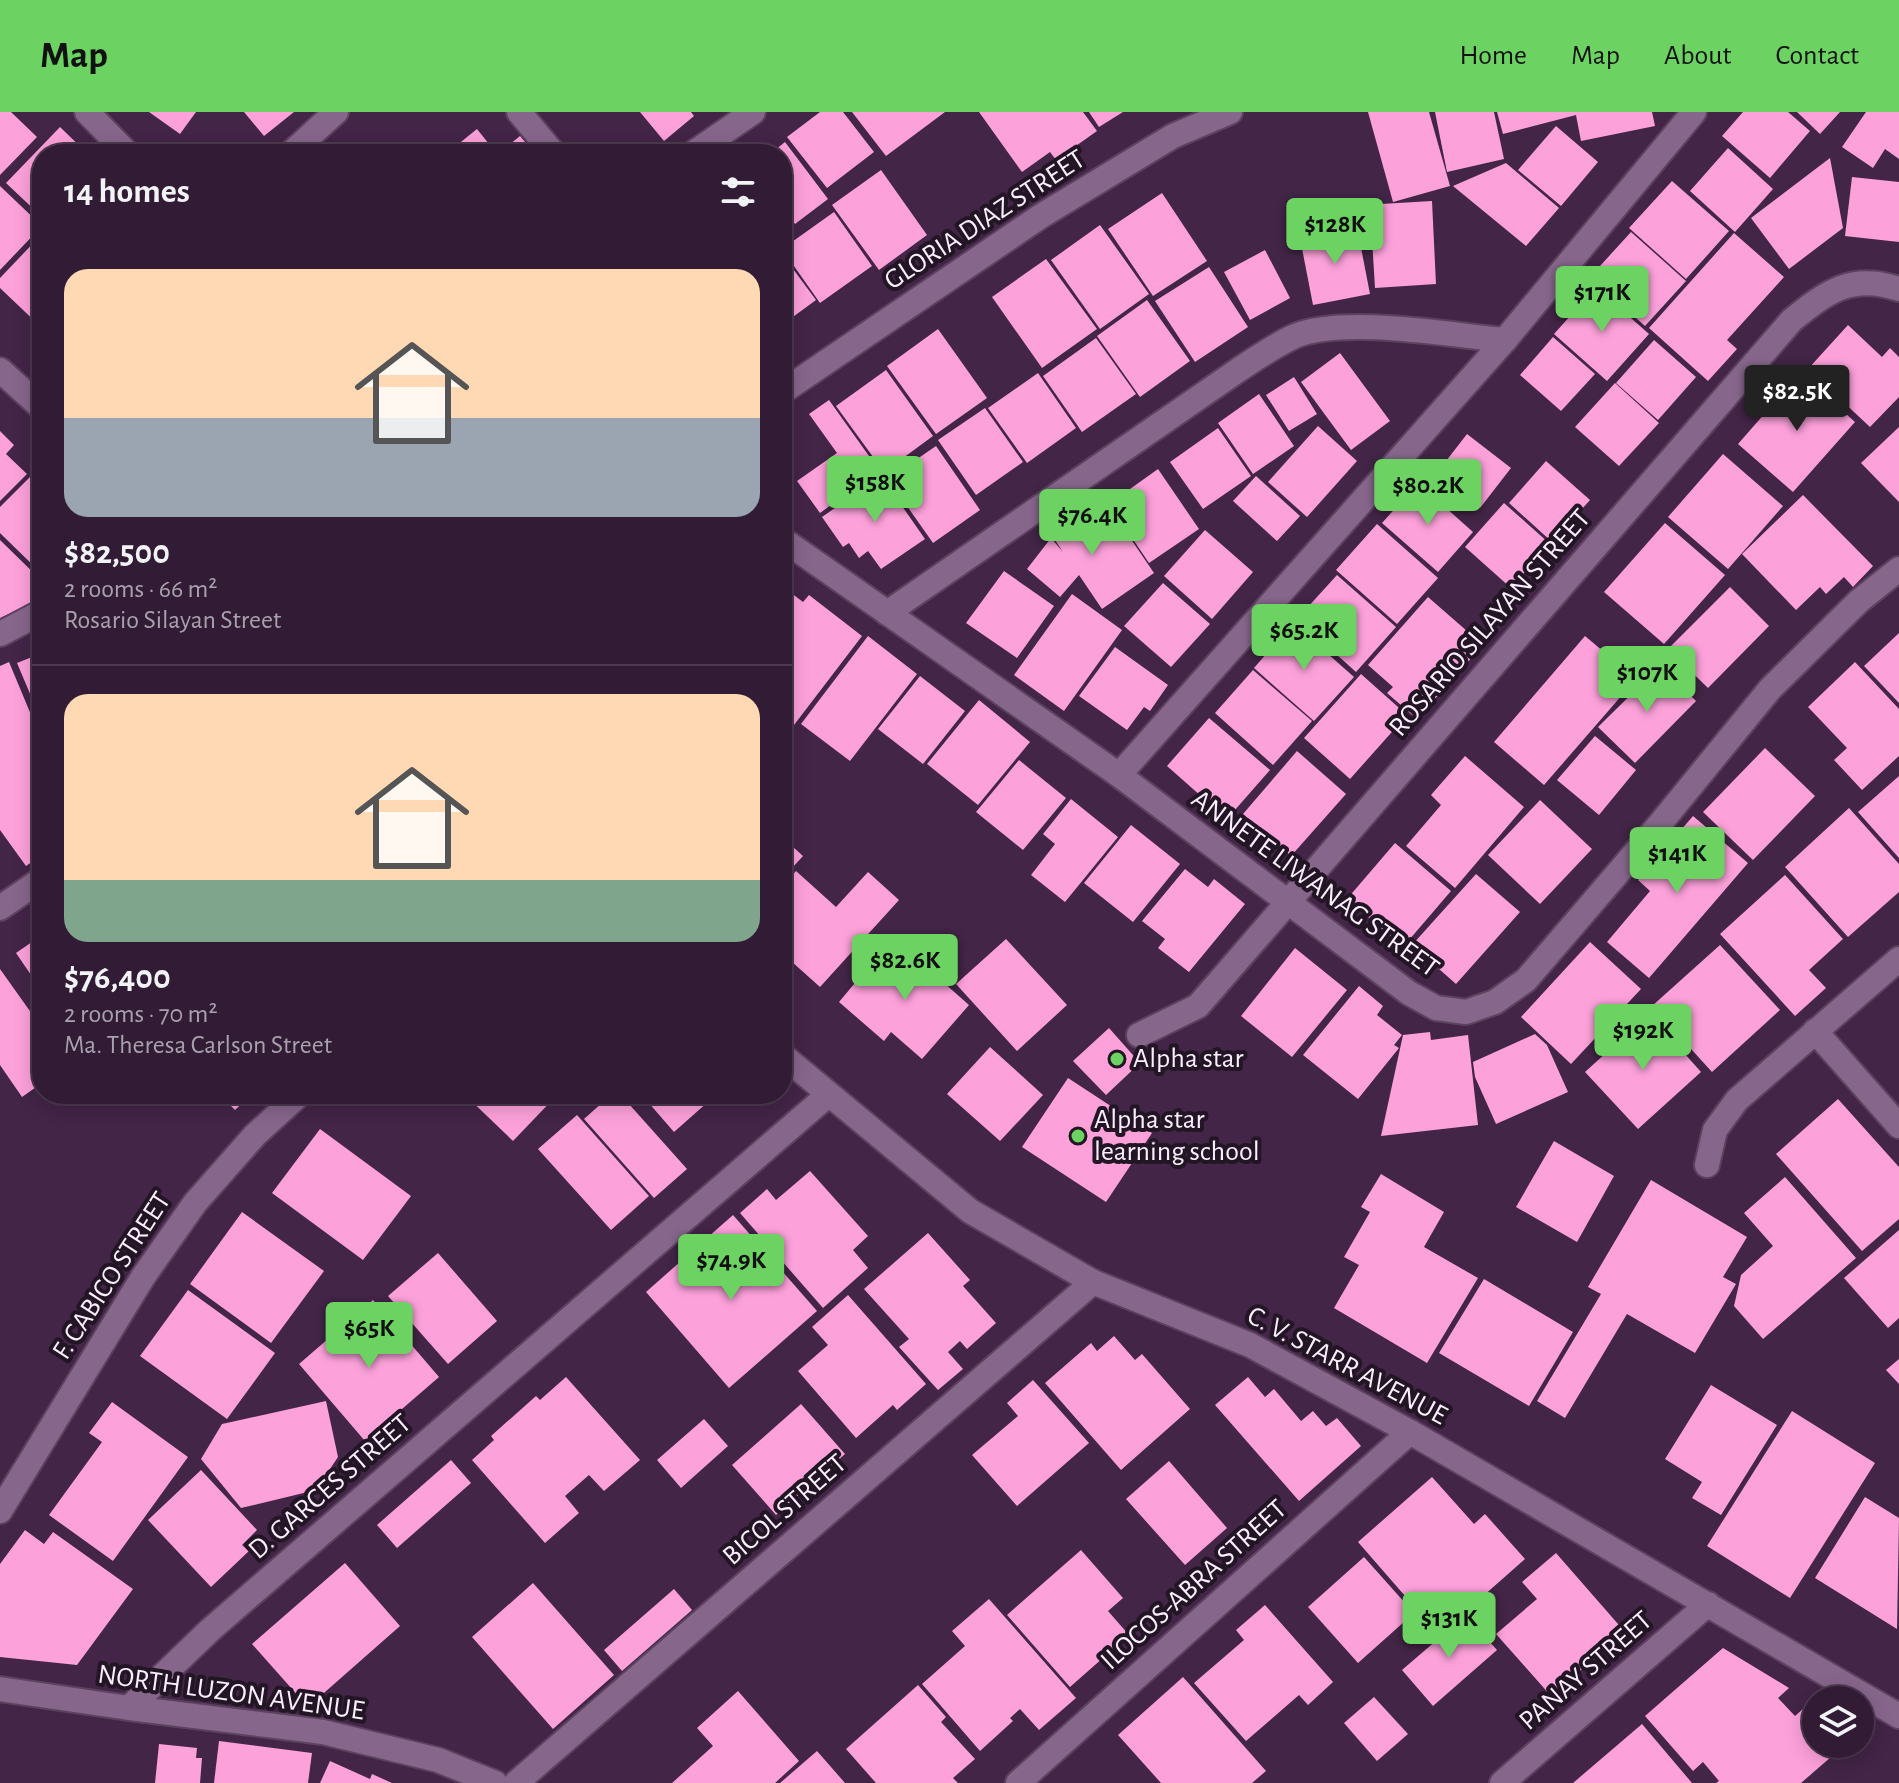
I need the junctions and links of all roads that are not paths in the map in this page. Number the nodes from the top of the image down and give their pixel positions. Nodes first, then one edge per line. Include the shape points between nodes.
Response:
1 (87, 112) edge
2 (336, 112) edge
3 (519, 112) edge
4 (753, 112) edge
5 (1230, 112) edge
6 (1694, 112) edge
7 (118, 144) edge
8 (301, 144) edge
9 (546, 144) edge
10 (707, 144) edge
11 (1899, 289) edge
12 (1505, 340) junction
13 (0, 370) edge
14 (792, 385) edge
15 (32, 399) edge
16 (792, 546) edge
17 (1899, 569) edge
18 (887, 613) junction
19 (32, 617) edge
20 (0, 634) edge
21 (1119, 775) junction
22 (32, 886) edge
23 (1288, 903) junction
24 (0, 908) edge
25 (1899, 959) edge
26 (1815, 1031) junction
27 (1139, 1035) dead end
28 (792, 1064) edge
29 (828, 1095) junction
30 (289, 1104) edge
31 (1899, 1126) edge
32 (1707, 1165) dead end
33 (1093, 1282) junction
34 (1410, 1432) junction
35 (0, 1511) edge
36 (1708, 1604) junction
37 (0, 1689) edge
38 (129, 1708) junction
39 (1899, 1716) edge
40 (495, 1783) edge
41 (516, 1783) edge
42 (1018, 1783) edge
43 (1502, 1783) edge

1 - 7 street
2 - 8 street
3 - 9 street
4 - 10 street
5 - 14 street, GLORIA DIAZ STREET via 1173,136 1041,216
6 - 12 street
11 - 23 street, ROSARIO SILAYAN STREET via 1873,282 1845,284 1792,320
12 - 18 street via 1350,327 1296,336
12 - 21 street
13 - 15 street
16 - 18 street, ANNETE LIWANAG STREET
17 - 23 street, ANNETE LIWANAG STREET via 1770,689 1526,980 1495,1002 1466,1012 1436,1008
18 - 21 street, ANNETE LIWANAG STREET
19 - 20 street
21 - 23 street, ANNETE LIWANAG STREET
22 - 24 street
23 - 27 street, ROSARIO SILAYAN STREET via 1198,1006
25 - 26 street
26 - 31 street
26 - 32 street via 1737,1100 1715,1130
28 - 29 street, C. V. STARR AVENUE
29 - 33 street, C. V. STARR AVENUE via 970,1211
29 - 38 street, D. GARCES STREET via 210,1630
30 - 35 street, F. CABICO STREET via 195,1203 143,1277
33 - 34 street, C. V. STARR AVENUE via 1250,1345
33 - 41 street, BICOL STREET
34 - 36 street, C. V. STARR AVENUE
34 - 42 street, ILOCOS-ABRA STREET
36 - 39 street, C. V. STARR AVENUE
36 - 43 street, PANAY STREET
37 - 38 street, NORTH LUZON AVENUE
38 - 40 street, NORTH LUZON AVENUE via 323,1732 438,1760

